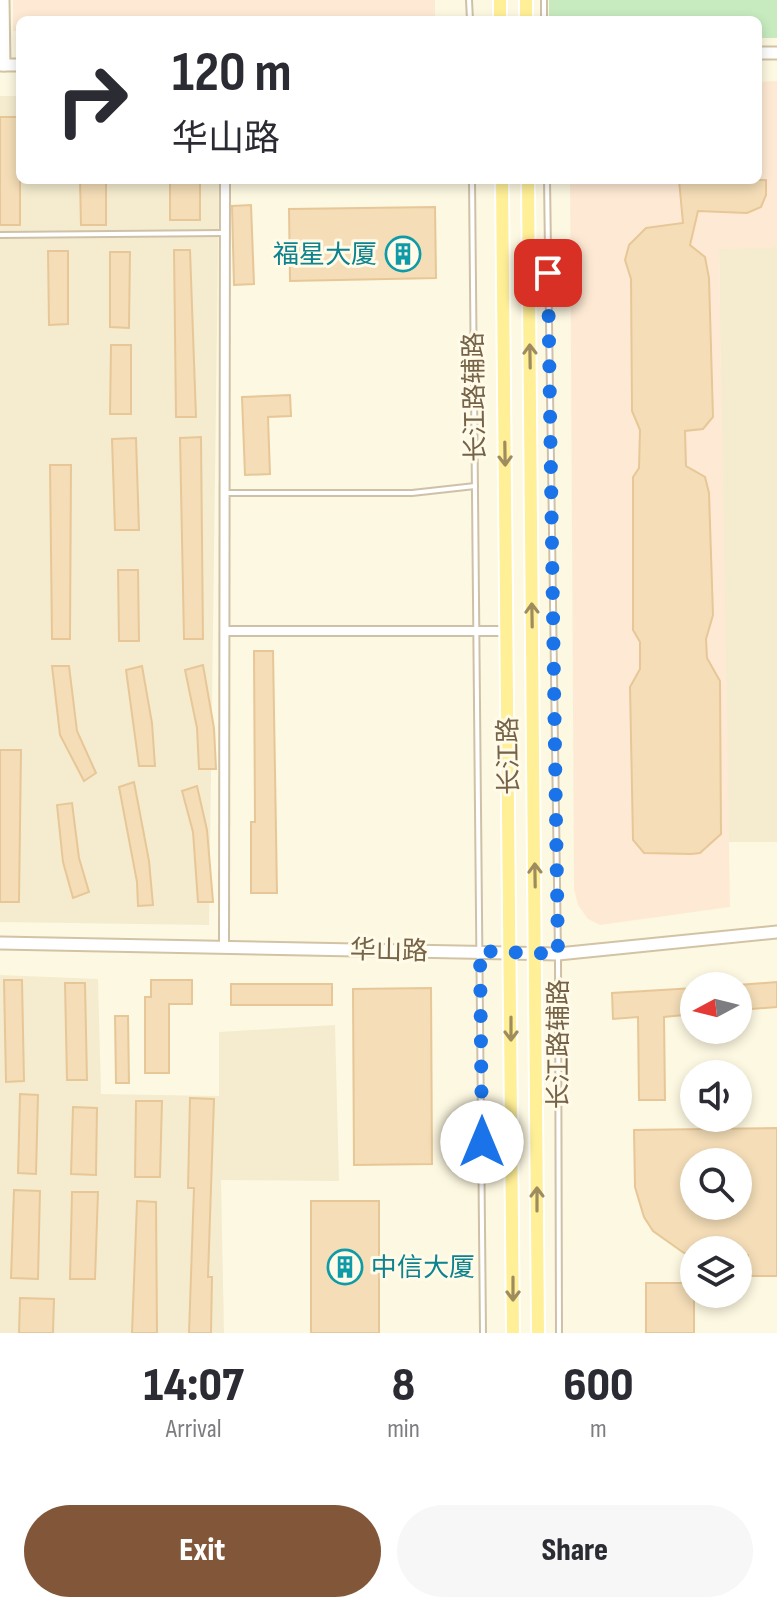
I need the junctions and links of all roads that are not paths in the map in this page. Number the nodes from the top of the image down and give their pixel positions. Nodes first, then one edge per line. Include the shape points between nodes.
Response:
1 (3, 0) edge
2 (2, 65) edge
3 (225, 184) edge
4 (472, 184) edge
5 (502, 184) edge
6 (528, 184) edge
7 (547, 184) edge
8 (226, 233) junction
9 (0, 235) edge
10 (475, 486) junction
11 (224, 493) junction
12 (225, 631) junction
13 (477, 631) junction
14 (507, 631) junction
15 (777, 932) edge
16 (0, 943) edge
17 (224, 948) junction
18 (480, 951) junction
19 (511, 951) junction
20 (535, 953) junction
21 (558, 954) junction
22 (483, 1333) edge
23 (513, 1333) edge
24 (538, 1333) edge
25 (559, 1333) edge

1 - 2 street
3 - 8 street
4 - 10 lane, 长江路辅路
5 -> 14 main road, 长江路
20 -> 6 main road, 长江路
7 - 21 lane, 长江路辅路
8 - 9 lane
8 - 11 street
10 - 11 lane via 412,493
10 - 13 lane, 长江路辅路
11 - 12 street
12 - 13 street
12 - 17 street
13 - 14 street
13 - 18 lane, 长江路辅路
14 - 19 main road, 长江路
15 - 21 street, 华山路
16 - 17 street, 华山路
17 - 18 street, 华山路
18 - 19 street, 华山路
18 - 22 lane, 长江路辅路
19 - 20 street, 华山路
19 -> 23 main road, 长江路
20 - 21 street, 华山路
24 -> 20 main road, 长江路
21 - 25 lane, 长江路辅路

